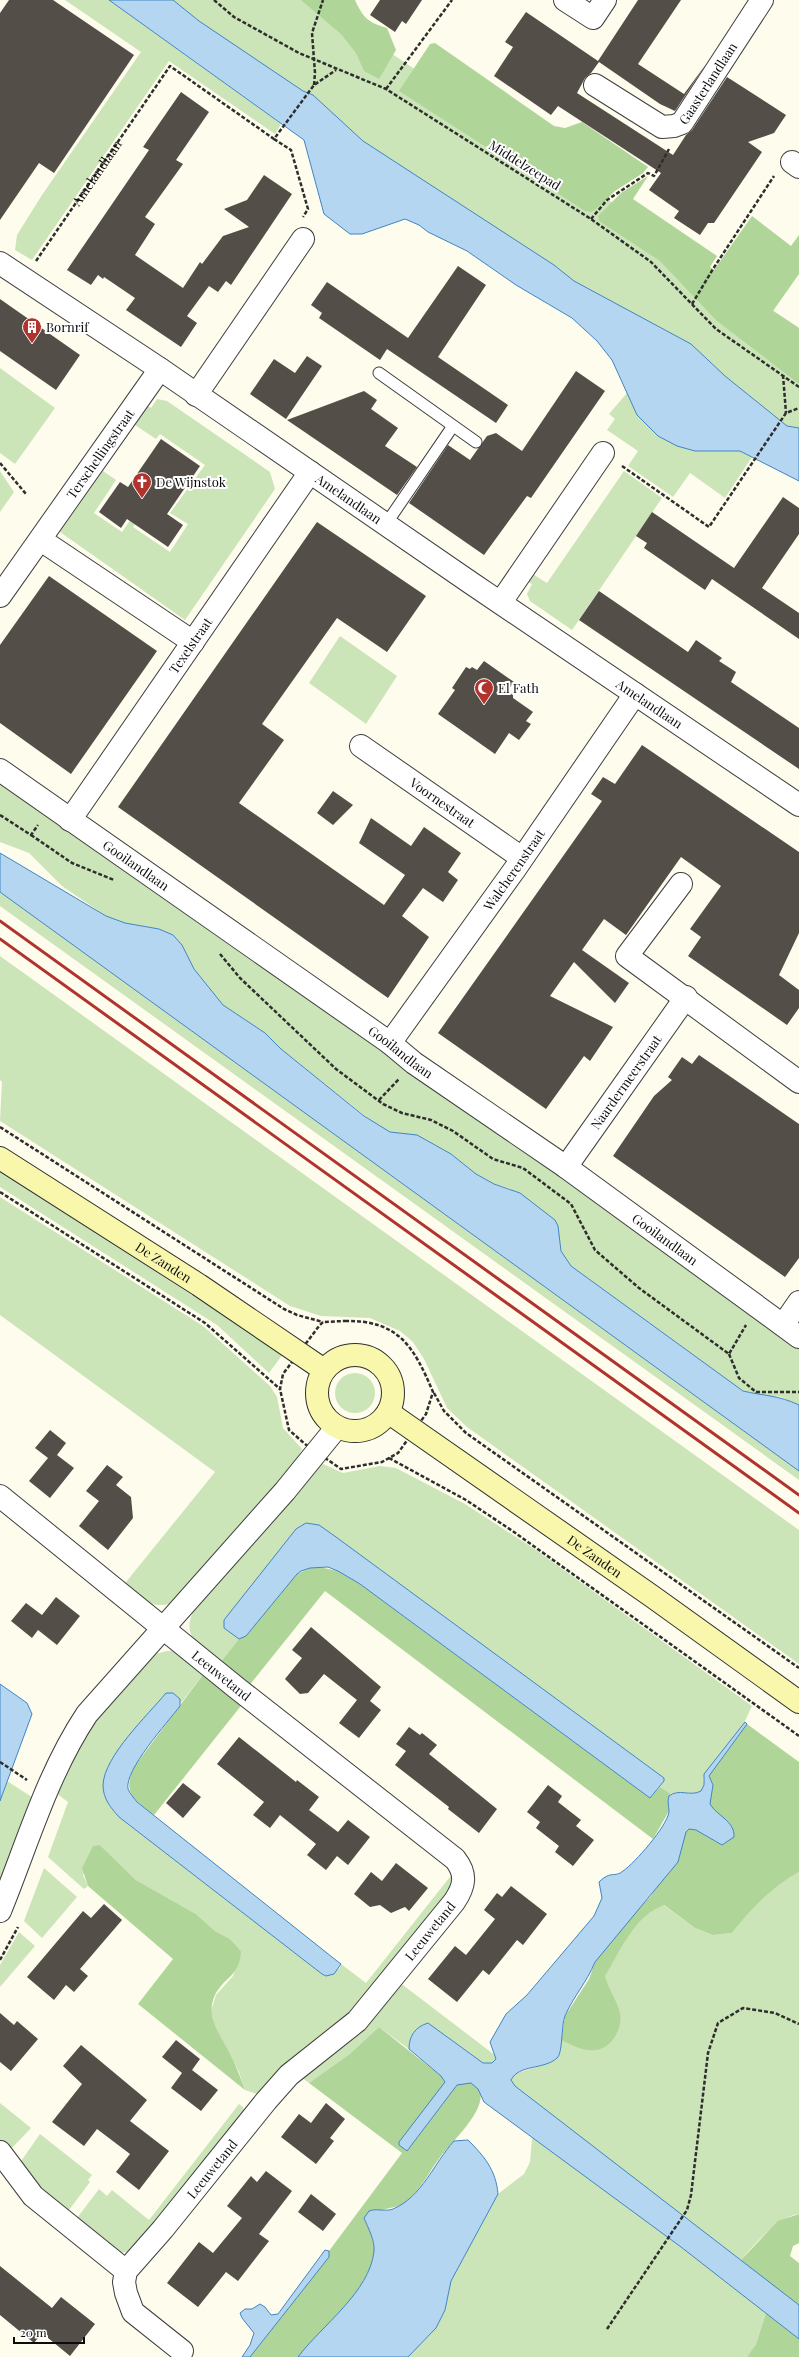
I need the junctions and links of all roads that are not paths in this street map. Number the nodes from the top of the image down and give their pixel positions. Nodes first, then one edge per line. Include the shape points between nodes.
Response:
1 (565, 0) edge
2 (605, 0) edge
3 (762, 0) edge
4 (595, 85) dead end
5 (303, 239) road end
6 (0, 263) edge
7 (160, 368) junction
8 (379, 373) dead end
9 (196, 395) junction
10 (453, 426) junction
11 (476, 442) dead end
12 (603, 453) road end
13 (310, 472) junction
14 (386, 524) junction
15 (41, 540) junction
16 (0, 596) edge
17 (501, 602) junction
18 (193, 642) junction
19 (635, 694) junction
20 (361, 746) dead end
21 (0, 770) edge
22 (799, 805) edge
23 (70, 820) junction
24 (522, 858) junction
25 (681, 884) dead end
26 (686, 997) junction
27 (390, 1043) junction
28 (798, 1079) edge
29 (0, 1158) edge
30 (566, 1167) junction
31 (799, 1302) edge
32 (791, 1331) edge
33 (324, 1370) junction
34 (388, 1412) junction
35 (337, 1427) junction
36 (0, 1496) edge
37 (164, 1630) junction
38 (799, 1702) edge
39 (0, 1911) edge
40 (0, 2152) edge
41 (126, 2271) junction
42 (182, 2352) dead end

1 - 2 street via 593,18
3 - 4 street, Gaasterlandlaan via 682,123 662,126
5 - 9 street
6 - 7 street, Amelandlaan
7 - 9 street, Amelandlaan
7 - 15 street, Terschellingstraat
8 - 10 lane
9 - 13 street, Amelandlaan
10 - 11 lane
10 - 14 lane
12 - 17 street
13 - 14 street, Amelandlaan
13 - 18 street, Texelstraat
14 - 17 street, Amelandlaan
15 - 16 street, Terschellingstraat
15 - 18 street
17 - 19 street, Amelandlaan
18 - 23 street, Texelstraat
19 - 22 street, Amelandlaan
19 - 24 street, Walcherenstraat
20 - 24 street, Voornestraat
21 - 23 street, Gooilandlaan
23 - 27 street, Gooilandlaan
24 - 27 street, Walcherenstraat
25 - 26 street via 627,956
26 - 28 street
26 - 30 street, Naardermeerstraat
27 - 30 street, Gooilandlaan via 414,1063
29 - 33 main road, De Zanden via 199,1285
30 - 32 street, Gooilandlaan
31 - 32 street
33 - 34 main road via 333,1361 351,1354 364,1355 376,1360 386,1369 392,1381 393,1400
33 - 35 main road via 317,1385 318,1402 325,1416
34 - 35 main road via 375,1426 362,1430 350,1431
34 - 38 main road, De Zanden via 647,1592
35 - 37 street
36 - 37 street, Leeuwetand
37 - 39 street via 95,1704 77,1730 47,1790
37 - 41 street, Leeuwetand via 455,1858 464,1873 464,1881 462,1890 454,1902 357,2021 285,2080 164,2229
40 - 41 street via 20,2182 38,2201
41 - 42 street via 126,2293 134,2312

